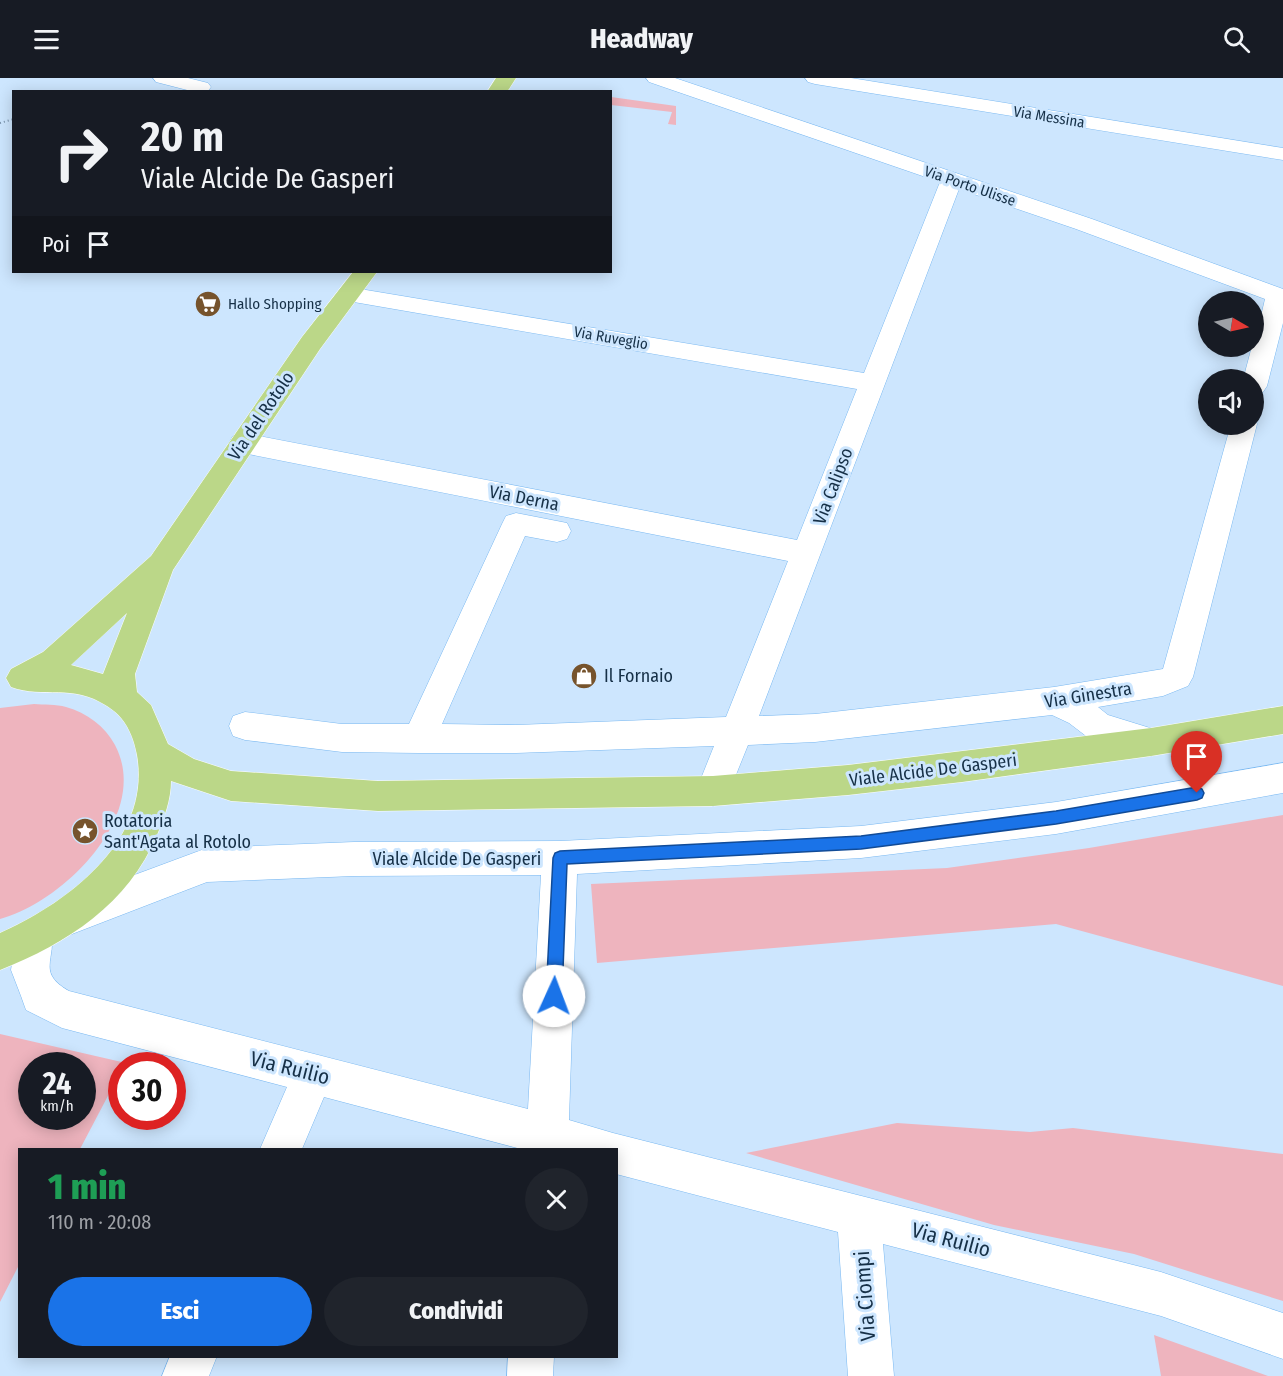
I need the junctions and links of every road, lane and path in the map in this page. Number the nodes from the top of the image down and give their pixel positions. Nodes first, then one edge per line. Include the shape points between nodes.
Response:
1 (163, 78) edge
2 (656, 78) edge
3 (815, 78) edge
4 (203, 85) edge
5 (1283, 154) edge
6 (952, 180) junction
7 (364, 273) edge
8 (348, 294) junction
9 (1281, 296) edge
10 (1259, 369) edge
11 (873, 382) junction
12 (1241, 435) edge
13 (243, 443) junction
14 (557, 531) dead end
15 (806, 553) junction
16 (160, 564) junction
17 (11, 680) edge
18 (121, 698) junction
19 (1054, 701) junction
20 (1283, 720) edge
21 (245, 726) dead end
22 (737, 731) junction
23 (419, 739) junction
24 (1151, 742) junction
25 (156, 754) junction
26 (1283, 778) edge
27 (713, 791) junction
28 (560, 858) junction
29 (34, 936) edge
30 (313, 1074) junction
31 (547, 1142) edge
32 (281, 1148) edge
33 (594, 1148) edge
34 (618, 1154) edge
35 (859, 1216) junction
36 (1283, 1336) edge
37 (193, 1358) edge
38 (531, 1358) edge
39 (185, 1376) edge
40 (530, 1376) edge
41 (871, 1376) edge

1 - 4 street
2 - 6 street, Via Porto Ulisse
3 - 5 street, Via Messina
6 - 9 street, Via Porto Ulisse
6 - 11 street, Via Calipso
7 - 8 main road, Via del Rotolo
8 - 11 street, Via Ruveglio
8 - 13 main road, Via del Rotolo
9 - 10 street
11 - 15 street, Via Calipso
12 - 19 street, Via Ginestra via 1177,677
13 - 15 street, Via Derna
13 - 16 main road, Via del Rotolo
14 - 23 street via 516,524
15 - 22 street, Via Calipso
16 - 17 main road via 54,661
16 - 18 main road via 119,674
17 - 18 main road via 59,677 93,683
18 - 25 main road via 149,732
19 - 22 street, Via Ginestra via 815,728
19 - 24 street via 1098,726
20 - 24 main road, Viale Alcide De Gasperi
21 - 23 street, Via Ginestra via 342,738
22 - 23 street, Via Ginestra
22 - 27 street, Via Calipso
24 - 27 main road, Viale Alcide De Gasperi via 871,778
25 - 27 main road, Viale Alcide De Gasperi via 184,771 231,786 367,795
25 - 29 main road via 153,799 140,837 121,866 97,893
26 - 28 street, Viale Alcide De Gasperi via 1056,818 861,842
28 - 29 street, Viale Alcide De Gasperi via 207,865
28 - 31 street
29 - 30 street, Via Ruilio via 30,970 40,996 62,1010
30 - 31 street, Via Ruilio
30 - 32 street
31 - 33 street, Via Ruilio
34 - 35 street, Via Ruilio
35 - 36 street, Via Ruilio via 1161,1294
35 - 41 street, Via Ciompi
37 - 39 street
38 - 40 street

